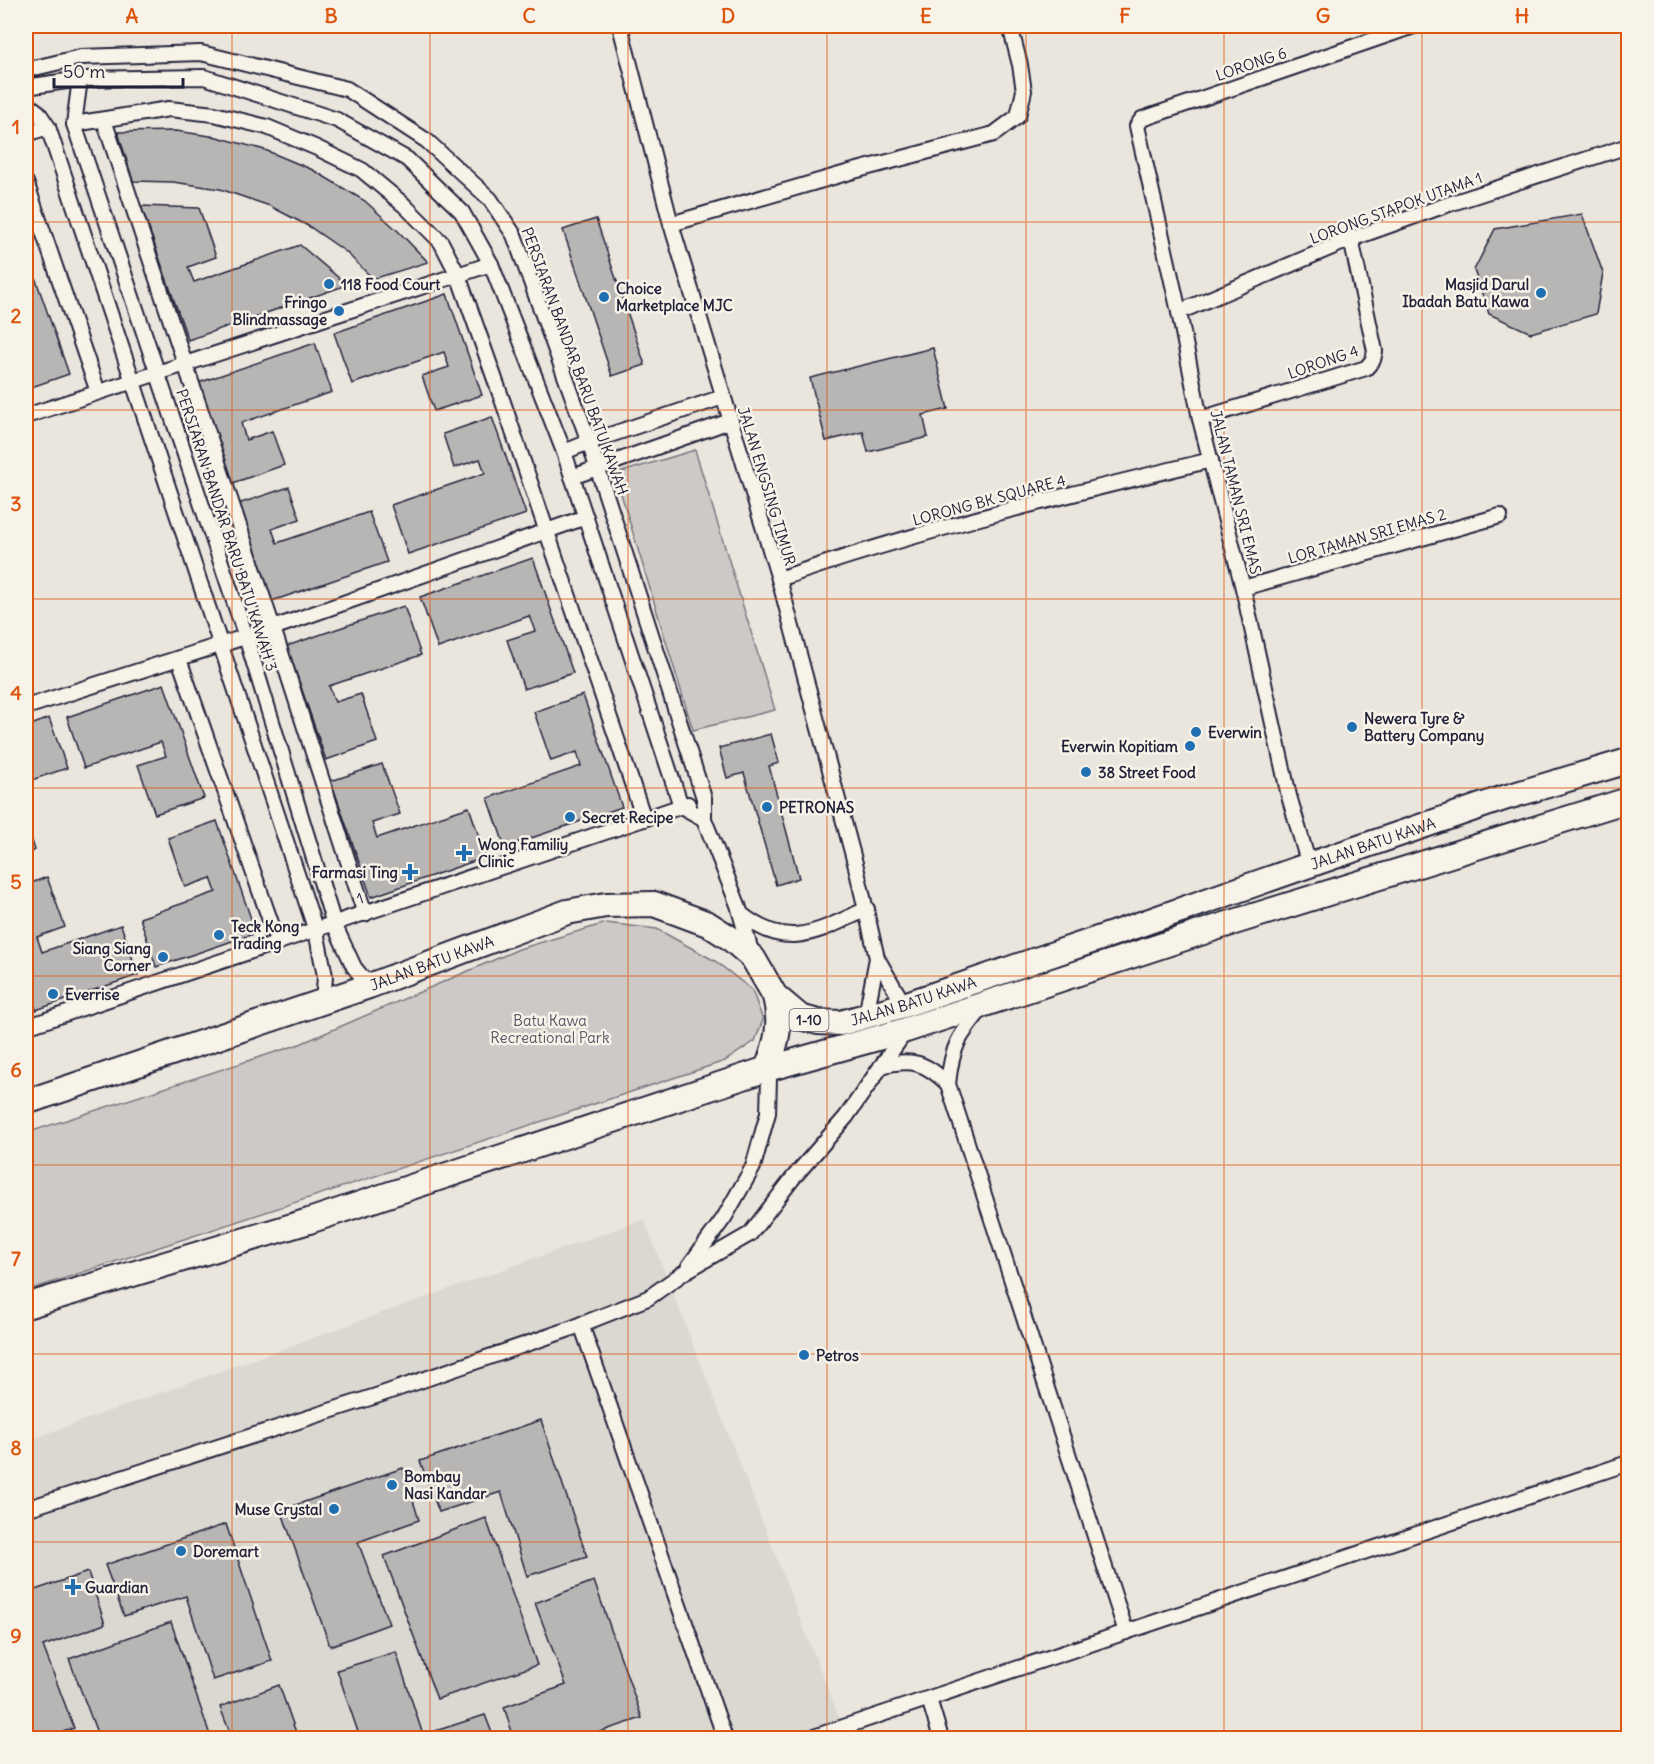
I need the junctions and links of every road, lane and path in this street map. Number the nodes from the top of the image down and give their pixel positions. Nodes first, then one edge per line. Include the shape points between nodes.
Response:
1 (620, 26) edge
2 (1010, 26) edge
3 (1414, 26) edge
4 (1377, 31) edge
5 (26, 70) edge
6 (80, 79) junction
7 (26, 87) edge
8 (26, 103) edge
9 (104, 120) junction
10 (74, 124) junction
11 (1137, 126) joint
12 (48, 127) junction
13 (26, 134) edge
14 (1629, 146) edge
15 (26, 182) edge
16 (670, 224) junction
17 (1351, 239) junction
18 (491, 264) junction
19 (458, 275) junction
20 (1179, 312) junction
21 (185, 364) junction
22 (158, 372) junction
23 (133, 381) junction
24 (98, 392) junction
25 (723, 397) junction
26 (26, 416) edge
27 (1200, 419) junction
28 (730, 421) junction
29 (589, 442) junction
30 (564, 452) junction
31 (1211, 460) junction
32 (598, 468) junction
33 (572, 477) junction
34 (1500, 516) dead end
35 (586, 517) junction
36 (547, 532) junction
37 (779, 579) junction
38 (1243, 588) junction
39 (273, 628) junction
40 (246, 637) junction
41 (220, 645) junction
42 (179, 659) junction
43 (26, 707) edge
44 (1629, 761) edge
45 (704, 798) junction
46 (1629, 800) edge
47 (681, 806) junction
48 (644, 819) junction
49 (704, 819) junction
50 (1308, 865) junction
51 (867, 909) junction
52 (365, 914) junction
53 (741, 914) junction
54 (334, 924) junction
55 (316, 931) junction
56 (278, 943) junction
57 (753, 958) junction
58 (878, 958) junction
59 (369, 986) junction
60 (776, 996) junction
61 (323, 1002) junction
62 (987, 1003) junction
63 (904, 1005) junction
64 (866, 1016) junction
65 (26, 1026) edge
66 (906, 1030) junction
67 (881, 1066) junction
68 (767, 1069) junction
69 (948, 1084) junction
70 (26, 1102) edge
71 (686, 1271) junction
72 (26, 1306) edge
73 (582, 1324) junction
74 (1629, 1463) edge
75 (26, 1509) edge
76 (1126, 1632) junction
77 (929, 1699) junction
78 (725, 1738) edge
79 (811, 1738) edge
80 (941, 1738) edge

1 - 16 street, JALAN ENGSING TIMUR
2 - 16 street via 1024,91 1018,117 994,135
3 - 4 street, LORONG 6
4 - 11 street, LORONG 6 via 1142,119
5 - 29 street, PERSIARAN BANDAR BARU BATU KAWAH via 81,57 201,52 347,89 427,141 490,199 514,235
6 - 7 street
6 - 10 street, PERSIARAN BANDAR BARU BATU KAWAH 3
6 - 18 street via 204,76 337,120 407,159 462,212
8 - 12 street
9 - 10 street
9 - 19 street via 169,109 214,114 267,127 316,148 362,170 404,205 441,242
9 - 21 street
10 - 22 street, PERSIARAN BANDAR BARU BATU KAWAH 3
11 - 20 street, JALAN TAMAN SRI EMAS
12 - 13 street
12 - 23 street
14 - 17 street, LORONG STAPOK UTAMA 1
15 - 24 street
16 - 25 street, JALAN ENGSING TIMUR
17 - 20 street, LORONG STAPOK UTAMA 1
17 - 27 street, LORONG 4 via 1375,351 1373,360 1366,368
18 - 19 street
18 - 30 street
19 - 21 street
19 - 36 street
20 - 27 street, JALAN TAMAN SRI EMAS
21 - 22 street
21 - 39 street
22 - 23 street
22 - 40 street, PERSIARAN BANDAR BARU BATU KAWAH 3
23 - 24 street
23 - 41 street
24 - 26 street
25 - 28 street, JALAN ENGSING TIMUR
25 - 29 street
27 - 31 street, JALAN TAMAN SRI EMAS
28 - 32 street
28 - 37 street, JALAN ENGSING TIMUR
29 - 30 street
29 - 32 street, PERSIARAN BANDAR BARU BATU KAWAH
30 - 33 street
31 - 37 street, LORONG BK SQUARE 4 via 1001,512
31 - 38 street, JALAN TAMAN SRI EMAS
32 - 33 street
32 - 45 street, PERSIARAN BANDAR BARU BATU KAWAH
33 - 35 street
34 - 38 street, LOR TAMAN SRI EMAS 2
35 - 36 street
35 - 47 street
36 - 39 street
36 - 48 street
37 - 51 street, JALAN ENGSING TIMUR
38 - 50 street, JALAN TAMAN SRI EMAS
39 - 40 street
39 - 52 street
40 - 41 street
40 - 54 street, PERSIARAN BANDAR BARU BATU KAWAH 3
41 - 42 street
41 - 55 street
42 - 43 street
42 - 56 street
44 - 50 highway, JALAN BATU KAWA / 1-10 via 1504,798
45 - 47 street, 1
45 - 49 street, PERSIARAN BANDAR BARU BATU KAWAH
46 - 62 highway, JALAN BATU KAWA / 1-10
47 - 48 street, 1
47 - 49 street
48 - 52 street, 1
49 - 53 street, PERSIARAN BANDAR BARU BATU KAWAH
50 - 63 highway, JALAN BATU KAWA / 1-10
51 - 53 street via 809,934 789,936 756,926
51 - 58 street, JALAN ENGSING TIMUR
52 - 54 street, 1
53 - 57 street, PERSIARAN BANDAR BARU BATU KAWAH
54 - 55 street, 1
54 - 59 street, PERSIARAN BANDAR BARU BATU KAWAH 3 via 354,967
55 - 56 street, 1
55 - 61 street via 325,976
56 - 65 street, 1
57 - 59 highway, JALAN BATU KAWA / 1-10 via 730,938 687,915 654,904 606,904 567,912
57 - 60 highway, JALAN BATU KAWA / 1-10
58 - 63 street, JALAN ENGSING TIMUR
58 - 64 street, JALAN ENGSING TIMUR
59 - 61 highway, JALAN BATU KAWA / 1-10
60 - 64 highway, JALAN BATU KAWA / 1-10 via 800,1017 818,1023 841,1023
60 - 68 highway via 780,1014 778,1034
61 - 70 highway, JALAN BATU KAWA / 1-10
62 - 66 highway, JALAN BATU KAWA / 1-10
62 - 69 street via 962,1033 950,1059
63 - 64 highway, JALAN BATU KAWA / 1-10
66 - 67 street
66 - 68 highway, JALAN BATU KAWA / 1-10
67 - 69 street via 910,1062 932,1068
67 - 71 street via 846,1117 750,1234
68 - 71 street via 768,1113 753,1167 724,1218
68 - 72 highway, JALAN BATU KAWA / 1-10 via 309,1221
69 - 76 street
71 - 73 street via 648,1298
73 - 75 street via 379,1395
73 - 78 street
74 - 76 street
76 - 77 street
77 - 79 street
77 - 80 street

